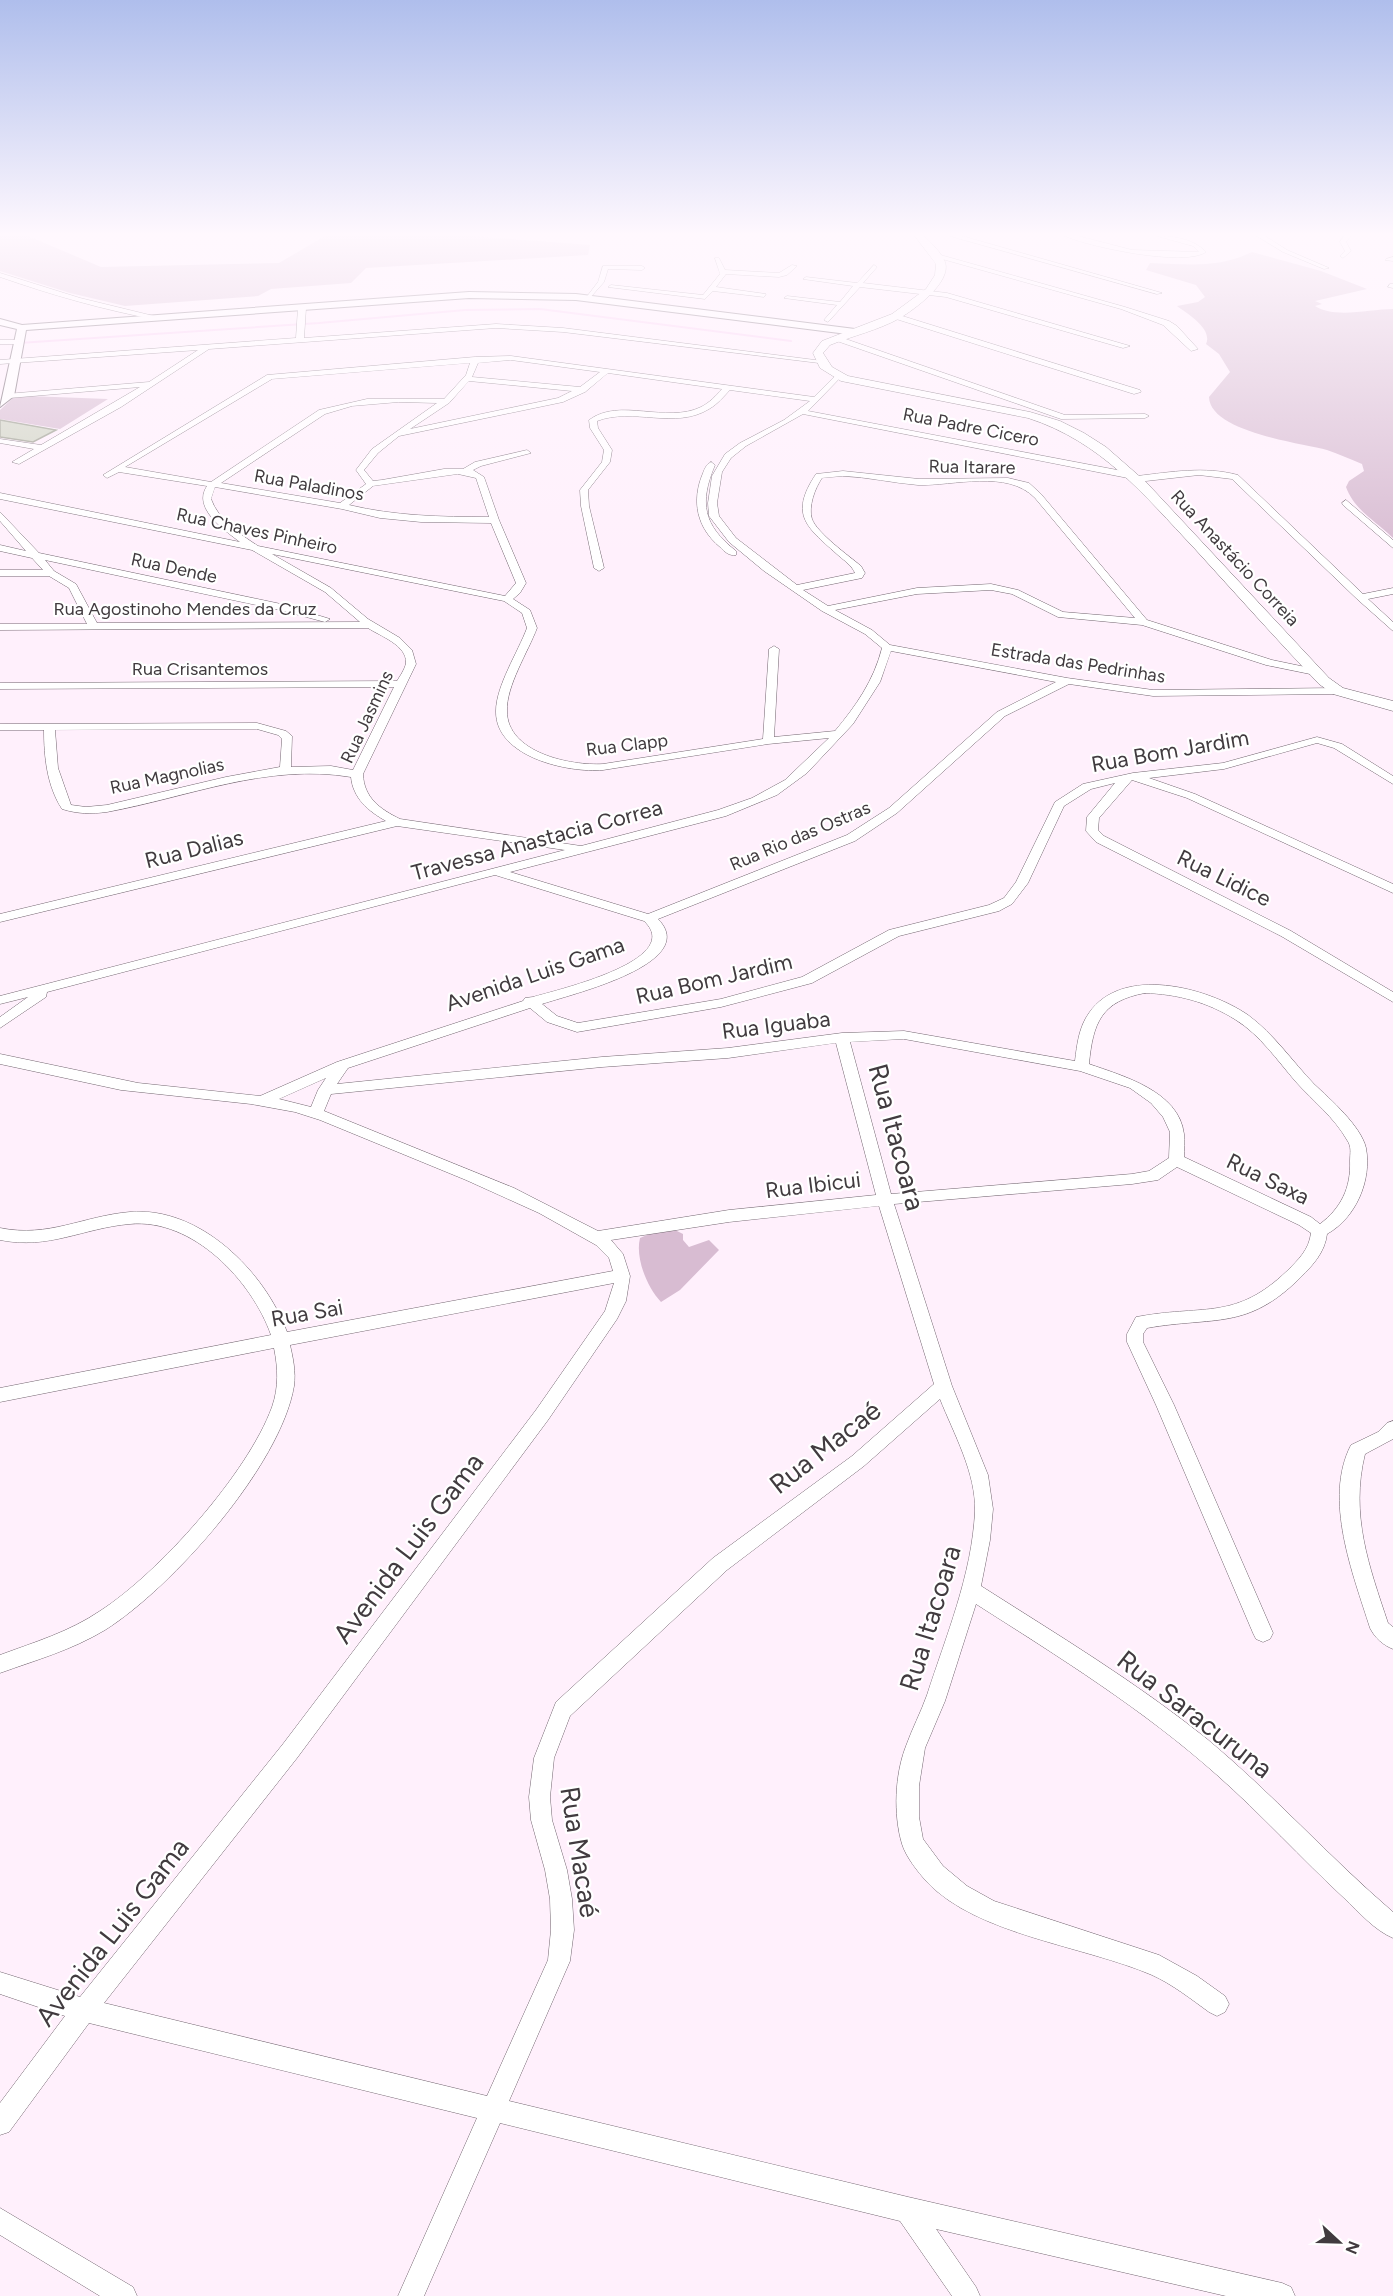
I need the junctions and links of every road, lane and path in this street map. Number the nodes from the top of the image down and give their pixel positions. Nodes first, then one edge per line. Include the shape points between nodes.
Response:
1 (19, 343) edge
2 (267, 343) edge
3 (663, 343) edge
4 (828, 343) edge
5 (851, 343) edge
6 (982, 343) edge
7 (1116, 343) edge
8 (1188, 343) edge
9 (1126, 346) dead end
10 (208, 347) junction
11 (1194, 349) dead end
12 (475, 359) junction
13 (819, 361) junction
14 (0, 362) edge
15 (15, 362) junction
16 (608, 370) junction
17 (837, 376) junction
18 (468, 379) junction
19 (152, 383) junction
20 (729, 387) junction
21 (582, 390) junction
22 (1137, 392) dead end
23 (50, 393) junction
24 (9, 396) junction
25 (106, 397) dead end
26 (117, 397) dead end
27 (128, 398) junction
28 (815, 399) junction
29 (446, 401) junction
30 (0, 404) edge
31 (803, 412) junction
32 (1145, 416) dead end
33 (1060, 419) junction
34 (396, 434) junction
35 (0, 441) edge
36 (40, 447) junction
37 (527, 453) dead end
38 (16, 462) dead end
39 (119, 469) junction
40 (465, 471) junction
41 (107, 475) dead end
42 (1135, 477) junction
43 (371, 484) junction
44 (212, 485) junction
45 (0, 496) edge
46 (14, 500) junction
47 (1346, 503) dead end
48 (342, 506) junction
49 (0, 507) edge
50 (0, 514) edge
51 (494, 520) junction
52 (21, 539) junction
53 (1393, 545) edge
54 (251, 546) junction
55 (0, 548) edge
56 (35, 556) junction
57 (599, 568) dead end
58 (0, 573) edge
59 (51, 573) junction
60 (797, 588) junction
61 (1393, 591) edge
62 (1360, 597) junction
63 (507, 599) junction
64 (826, 609) junction
65 (1143, 622) junction
66 (340, 624) junction
67 (370, 625) junction
68 (93, 626) junction
69 (0, 627) edge
70 (1393, 628) edge
71 (887, 647) junction
72 (774, 649) dead end
73 (1316, 672) junction
74 (1067, 681) junction
75 (401, 684) junction
76 (0, 686) edge
77 (1338, 691) junction
78 (1393, 706) edge
79 (0, 727) edge
80 (50, 727) junction
81 (838, 734) junction
82 (768, 741) junction
83 (285, 770) junction
84 (357, 774) junction
85 (1130, 776) junction
86 (1393, 781) edge
87 (397, 822) junction
88 (586, 849) junction
89 (497, 872) junction
90 (1393, 889) edge
91 (0, 918) edge
92 (649, 918) junction
93 (49, 988) junction
94 (1393, 998) edge
95 (0, 1000) edge
96 (530, 1001) junction
97 (0, 1024) edge
98 (842, 1038) junction
99 (0, 1059) edge
100 (342, 1065) junction
101 (1082, 1067) junction
102 (325, 1090) junction
103 (260, 1102) junction
104 (316, 1113) junction
105 (1176, 1160) junction
106 (885, 1199) junction
107 (1319, 1231) junction
108 (0, 1234) edge
109 (596, 1237) junction
110 (622, 1276) junction
111 (283, 1340) junction
112 (943, 1386) junction
113 (0, 1395) edge
114 (1392, 1428) edge
115 (971, 1590) junction
116 (1263, 1633) dead end
117 (1393, 1640) edge
118 (0, 1664) edge
119 (1393, 1926) edge
120 (0, 1983) edge
121 (1217, 2004) dead end
122 (84, 2010) junction
123 (494, 2108) junction
124 (0, 2123) edge
125 (908, 2210) junction
126 (0, 2221) edge
127 (124, 2296) edge
128 (411, 2296) edge
129 (967, 2296) edge
130 (1282, 2296) edge

1 - 15 street
2 - 10 street
3 - 13 street
4 - 13 main road via 820,348
5 - 33 street
6 - 22 street
7 - 9 street
8 - 11 street
10 - 15 street
10 - 19 street
12 - 16 street via 520,358
12 - 18 street
12 - 39 street via 270,377
13 - 17 main road, Rua Anastácio Correia
14 - 15 street
15 - 24 street
16 - 20 street
16 - 21 street
17 - 28 street
17 - 33 main road, Rua Anastácio Correia
18 - 21 street
18 - 29 street
19 - 23 street
19 - 27 street
20 - 28 street
20 - 57 street via 710,405 694,412 612,415 593,420 608,450 606,462 584,490
21 - 34 street via 540,405
23 - 24 street
23 - 25 street
24 - 30 street
26 - 27 street
27 - 36 street
28 - 31 street
29 - 34 street
29 - 44 street via 367,402 331,408
31 - 42 street, Rua Padre Cicero
31 - 60 street via 744,440 716,459 704,482 701,506 706,527 717,540 744,560
32 - 33 street
33 - 42 main road, Rua Anastácio Correia
34 - 43 street via 361,467
35 - 36 street
36 - 38 street
37 - 40 street via 478,464
39 - 41 street
39 - 44 street, Rua Paladinos
40 - 43 street
40 - 51 street via 480,477
42 - 62 street, Rua Padre Cicero via 1217,473 1235,477
42 - 73 main road, Rua Anastácio Correia
43 - 48 street
44 - 48 street, Rua Paladinos
44 - 54 street, Rua Jasmins via 207,502
45 - 46 street, Rua Chaves Pinheiro
46 - 49 street
46 - 54 street, Rua Chaves Pinheiro
47 - 53 street
48 - 51 street, Rua Paladinos via 421,519
50 - 52 street
51 - 63 street via 521,583
52 - 55 street
52 - 56 street
54 - 63 street, Rua Chaves Pinheiro
54 - 67 street, Rua Jasmins via 328,590
55 - 56 street, Rua Dende
56 - 59 street
56 - 66 street, Rua Dende
58 - 59 street
59 - 68 street via 73,586
60 - 64 street
60 - 65 street, Rua Itarare via 860,573 807,518 810,490 819,476 842,474 919,482 1000,480 1024,484 1038,496
61 - 62 street
62 - 70 street, Rua Padre Cicero
63 - 82 street, Rua Clapp via 526,612 532,628 506,693 502,716 507,732 533,752 565,765 594,768
64 - 65 street via 941,589 990,588 1008,590 1062,615
64 - 71 street
65 - 73 street via 1270,663
66 - 67 street, Rua Agostinoho Mendes da Cruz
66 - 68 street, Rua Agostinoho Mendes da Cruz
67 - 75 street, Rua Jasmins via 410,653 411,664
68 - 69 street, Rua Agostinoho Mendes da Cruz
71 - 74 street, Estrada das Pedrinhas
71 - 81 street, Travessa Anastacia Correa via 877,681
72 - 82 street
73 - 77 main road, Rua Anastácio Correia
74 - 77 street, Estrada das Pedrinhas via 1161,693
74 - 92 street, Rua Rio das Ostras via 1017,703 1000,715 917,793 875,826
75 - 76 street, Rua Crisantemos
75 - 84 street, Rua Jasmins
77 - 78 main road, Rua Anastácio Correia
79 - 80 street
80 - 83 street via 264,728 288,738
80 - 83 street, Rua Magnolias via 49,747 60,796 66,807 79,811
81 - 82 street, Rua Clapp
81 - 88 street, Travessa Anastacia Correa via 801,772 772,792 722,813
83 - 84 street, Rua Magnolias via 317,768
84 - 87 street, Rua Jasmins via 357,787 363,799
85 - 86 street, Rua Bom Jardim via 1224,766 1317,740 1338,746
85 - 90 street via 1191,796
85 - 94 street, Rua Lidice via 1093,817 1095,835 1305,942
85 - 96 street, Rua Bom Jardim via 1086,786 1059,804 1022,883 1008,901 894,933 807,980 721,1003 590,1027 568,1026
87 - 88 street, Rua Jasmins
87 - 91 street, Rua Dalias
88 - 89 street, Travessa Anastacia Correa
89 - 92 street, Avenida Luis Gama
89 - 93 street, Travessa Anastacia Correa
92 - 96 street, Avenida Luis Gama via 660,930 661,939 641,964
93 - 95 street, Travessa Anastacia Correa
93 - 97 street
96 - 100 street, Avenida Luis Gama
98 - 101 street, Rua Iguaba via 904,1035
98 - 102 street, Rua Iguaba via 728,1053
98 - 106 street, Rua Itacoara
99 - 103 street via 136,1088
100 - 102 street
100 - 103 street, Avenida Luis Gama
101 - 105 street, Rua Iguaba via 1135,1085 1156,1100 1177,1132
101 - 107 street via 1090,1023 1114,996 1145,988 1164,989 1214,1003 1241,1017 1338,1118 1358,1147 1358,1178 1347,1204 1338,1217
102 - 104 street
103 - 104 street
104 - 109 street via 459,1172 574,1223
105 - 106 street, Rua Ibicui via 1153,1176 1132,1179
105 - 107 street, Rua Saxa
106 - 109 street, Rua Ibicui via 654,1226
106 - 112 street, Rua Itacoara
107 - 116 street, Rua Saxa via 1319,1241 1307,1261 1259,1302 1220,1314 1142,1323 1135,1334 1135,1342
108 - 111 street via 40,1239 132,1217 153,1218 178,1226 224,1254 248,1277 259,1290
109 - 110 street via 615,1254
110 - 111 street, Rua Sai
110 - 122 street, Avenida Luis Gama via 619,1302 542,1415 290,1751
111 - 113 street, Rua Sai
111 - 118 street via 286,1385 277,1413 266,1437 194,1541 135,1598 112,1614 58,1645
112 - 115 street, Rua Itacoara via 979,1475 984,1509
112 - 123 street, Rua Macaé via 858,1461 720,1564 563,1708 549,1736 540,1769 540,1811 559,1879 564,1936 559,1961
114 - 117 street via 1384,1437 1357,1450 1349,1492 1355,1551 1380,1628
115 - 119 street, Rua Saracuruna via 1146,1704 1199,1746
115 - 121 street, Rua Itacoara via 935,1701 915,1748 908,1786 913,1844 935,1874 959,1894 990,1911 1159,1966
120 - 122 street
122 - 123 street
122 - 124 street, Avenida Luis Gama
123 - 125 street
123 - 128 street, Rua Macaé
125 - 129 street
125 - 130 street
126 - 127 street

